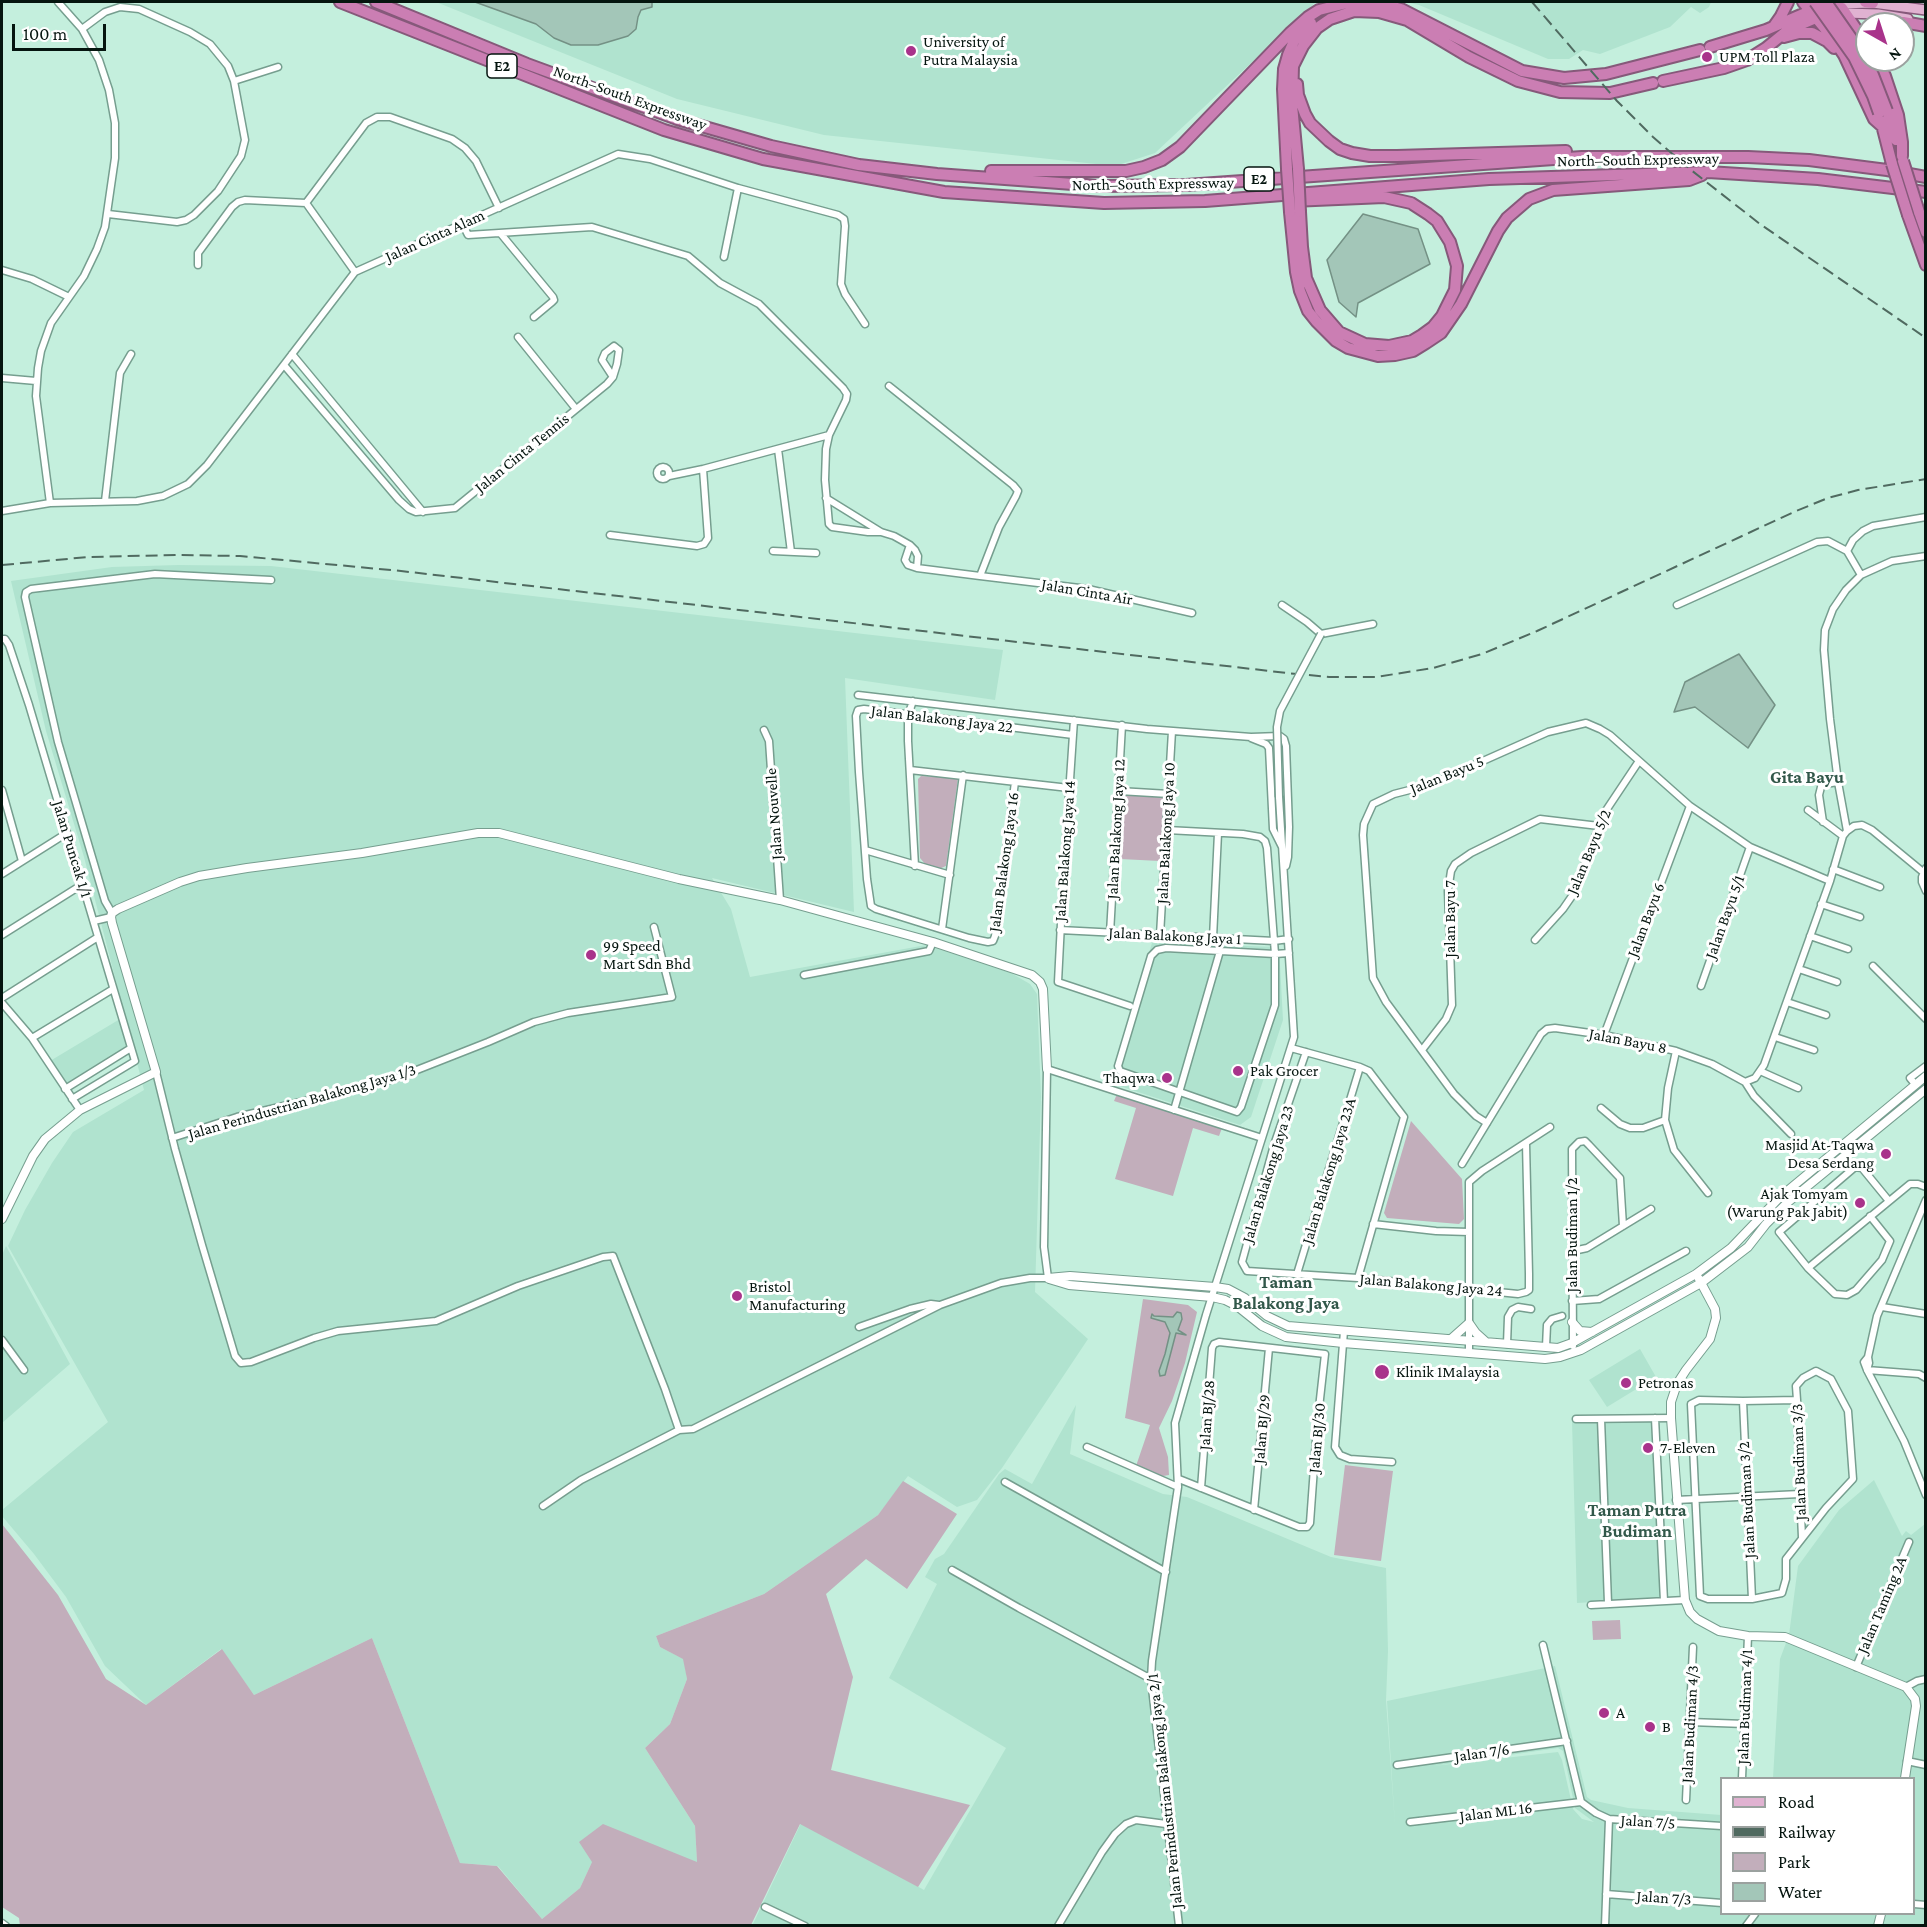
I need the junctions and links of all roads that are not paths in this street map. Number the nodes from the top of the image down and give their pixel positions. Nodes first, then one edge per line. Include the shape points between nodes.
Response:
1 (58, 2) edge
2 (340, 2) edge
3 (376, 2) edge
4 (1788, 2) edge
5 (1803, 2) edge
6 (1826, 2) edge
7 (1869, 2) edge
8 (1332, 6) junction
9 (1840, 6) edge
10 (1814, 10) edge
11 (1926, 10) edge
12 (1926, 24) edge
13 (1774, 27) junction
14 (1855, 28) edge
15 (82, 29) junction
16 (1775, 39) junction
17 (1844, 55) junction
18 (1298, 57) junction
19 (278, 67) dead end
20 (1883, 72) edge
21 (234, 81) junction
22 (1883, 112) junction
23 (1883, 127) junction
24 (1582, 157) junction
25 (1899, 161) junction
26 (1292, 169) junction
27 (1708, 172) junction
28 (937, 174) junction
29 (1926, 177) edge
30 (738, 188) junction
31 (1926, 192) edge
32 (1205, 201) junction
33 (306, 203) junction
34 (499, 208) junction
35 (1295, 212) junction
36 (108, 214) junction
37 (1914, 214) junction
38 (463, 225) junction
39 (1926, 232) edge
40 (501, 234) junction
41 (724, 257) dead end
42 (198, 265) dead end
43 (1926, 265) edge
44 (2, 270) edge
45 (355, 272) junction
46 (69, 297) junction
47 (534, 317) dead end
48 (865, 324) dead end
49 (518, 337) dead end
50 (131, 354) dead end
51 (292, 354) junction
52 (284, 365) junction
53 (614, 377) dead end
54 (2, 378) edge
55 (36, 381) junction
56 (889, 386) dead end
57 (576, 409) junction
58 (829, 435) junction
59 (778, 449) junction
60 (703, 469) junction
61 (669, 476) dead end
62 (407, 493) junction
63 (826, 498) junction
64 (399, 500) junction
65 (105, 501) junction
66 (50, 503) junction
67 (2, 511) edge
68 (423, 512) junction
69 (1926, 517) edge
70 (881, 532) junction
71 (610, 535) dead end
72 (910, 545) junction
73 (773, 551) dead end
74 (1847, 551) junction
75 (791, 552) junction
76 (816, 553) dead end
77 (1926, 556) edge
78 (917, 568) junction
79 (1861, 575) junction
80 (980, 576) junction
81 (271, 580) dead end
82 (1282, 604) dead end
83 (1677, 605) dead end
84 (1192, 614) dead end
85 (1373, 624) dead end
86 (1321, 634) junction
87 (3, 639) edge
88 (858, 695) dead end
89 (913, 701) junction
90 (909, 715) junction
91 (1074, 720) junction
92 (1122, 726) junction
93 (764, 730) dead end
94 (1172, 731) junction
95 (1073, 735) junction
96 (1251, 737) junction
97 (1639, 761) junction
98 (910, 770) junction
99 (963, 775) junction
100 (1015, 782) junction
101 (1838, 782) junction
102 (1069, 788) junction
103 (2, 790) edge
104 (1119, 791) junction
105 (1169, 794) junction
106 (1690, 806) junction
107 (1808, 810) dead end
108 (1823, 822) junction
109 (1599, 826) junction
110 (1167, 830) junction
111 (67, 833) junction
112 (1218, 833) junction
113 (1845, 833) junction
114 (1750, 847) junction
115 (1283, 849) junction
116 (865, 850) junction
117 (22, 861) junction
118 (915, 866) junction
119 (1833, 869) junction
120 (1924, 870) edge
121 (1285, 871) junction
122 (2, 874) edge
123 (950, 875) junction
124 (1830, 881) junction
125 (83, 884) junction
126 (1880, 887) dead end
127 (1926, 891) edge
128 (780, 900) junction
129 (1821, 904) junction
130 (112, 915) junction
131 (1860, 917) dead end
132 (94, 921) junction
133 (654, 927) dead end
134 (942, 929) junction
135 (1060, 930) junction
136 (1110, 933) junction
137 (2, 935) edge
138 (1160, 935) junction
139 (1810, 936) junction
140 (98, 937) junction
141 (1213, 938) junction
142 (1289, 939) junction
143 (1534, 940) dead end
144 (1274, 941) junction
145 (933, 942) junction
146 (1848, 949) dead end
147 (1220, 951) junction
148 (1289, 953) junction
149 (1275, 954) junction
150 (1873, 966) dead end
151 (1799, 969) junction
152 (804, 975) dead end
153 (1837, 982) dead end
154 (1701, 986) dead end
155 (112, 989) junction
156 (2, 998) edge
157 (1787, 1002) junction
158 (2, 1003) edge
159 (1130, 1006) dead end
160 (1826, 1015) dead end
161 (1926, 1019) edge
162 (1604, 1035) junction
163 (1775, 1037) junction
164 (32, 1038) junction
165 (131, 1048) junction
166 (1291, 1048) junction
167 (1422, 1050) junction
168 (1814, 1050) dead end
169 (1676, 1051) junction
170 (1306, 1052) junction
171 (1926, 1066) edge
172 (1360, 1067) junction
173 (1047, 1069) junction
174 (1760, 1071) junction
175 (156, 1072) junction
176 (1926, 1076) edge
177 (1745, 1082) junction
178 (1915, 1084) junction
179 (1798, 1088) dead end
180 (65, 1089) junction
181 (1926, 1089) edge
182 (1179, 1093) junction
183 (72, 1099) junction
184 (1601, 1108) dead end
185 (80, 1110) junction
186 (1174, 1110) junction
187 (1665, 1120) junction
188 (1487, 1123) junction
189 (1550, 1127) dead end
190 (1791, 1134) dead end
191 (172, 1138) junction
192 (1262, 1138) junction
193 (1526, 1143) junction
194 (1824, 1161) junction
195 (1462, 1164) dead end
196 (1830, 1168) junction
197 (1840, 1180) junction
198 (1926, 1187) edge
199 (1708, 1193) dead end
200 (1926, 1200) edge
201 (1889, 1201) junction
202 (1651, 1209) dead end
203 (1870, 1216) junction
204 (1922, 1218) edge
205 (2, 1219) edge
206 (1373, 1224) junction
207 (1623, 1226) junction
208 (1470, 1232) junction
209 (1573, 1251) junction
210 (1686, 1251) dead end
211 (1242, 1262) joint
212 (1808, 1268) junction
213 (1297, 1274) junction
214 (1696, 1274) junction
215 (1048, 1278) junction
216 (1358, 1278) junction
217 (1701, 1283) junction
218 (1215, 1287) junction
219 (1469, 1289) junction
220 (1212, 1297) junction
221 (1572, 1301) junction
222 (940, 1305) junction
223 (1882, 1307) junction
224 (1531, 1309) dead end
225 (1926, 1314) edge
226 (1562, 1316) dead end
227 (1572, 1322) junction
228 (1469, 1323) junction
229 (859, 1327) dead end
230 (1344, 1331) junction
231 (1592, 1332) junction
232 (1451, 1339) junction
233 (2, 1340) edge
234 (1469, 1340) junction
235 (1486, 1342) junction
236 (1343, 1343) junction
237 (1572, 1343) junction
238 (1507, 1344) junction
239 (1546, 1347) junction
240 (1269, 1348) junction
241 (1469, 1353) junction
242 (1575, 1353) junction
243 (24, 1370) dead end
244 (1867, 1370) junction
245 (1926, 1378) edge
246 (1797, 1400) junction
247 (1743, 1401) junction
248 (1655, 1418) junction
249 (1671, 1418) junction
250 (1576, 1419) dead end
251 (1601, 1419) junction
252 (679, 1430) junction
253 (1087, 1447) dead end
254 (1392, 1462) dead end
255 (1179, 1479) junction
256 (1005, 1482) dead end
257 (1178, 1487) junction
258 (1201, 1488) junction
259 (1800, 1494) junction
260 (1926, 1495) edge
261 (1747, 1497) junction
262 (1676, 1500) junction
263 (1695, 1500) junction
264 (543, 1506) dead end
265 (1254, 1510) junction
266 (1802, 1538) junction
267 (1909, 1542) dead end
268 (952, 1570) dead end
269 (1166, 1572) junction
270 (1752, 1599) junction
271 (1685, 1600) junction
272 (1664, 1601) junction
273 (1608, 1603) junction
274 (1591, 1605) dead end
275 (1748, 1636) junction
276 (1543, 1645) dead end
277 (1693, 1647) dead end
278 (1856, 1667) junction
279 (1151, 1678) junction
280 (1926, 1679) edge
281 (1906, 1687) junction
282 (1690, 1722) junction
283 (1744, 1724) junction
284 (1567, 1741) junction
285 (1907, 1761) junction
286 (1397, 1765) dead end
287 (1926, 1765) edge
288 (1742, 1777) edge
289 (1905, 1777) edge
290 (1686, 1800) dead end
291 (1581, 1802) junction
292 (1609, 1819) junction
293 (1410, 1822) dead end
294 (1166, 1824) junction
295 (1720, 1826) edge
296 (1606, 1894) junction
297 (1720, 1903) edge
298 (765, 1907) dead end
299 (2, 1923) edge
300 (6, 1926) edge
301 (805, 1926) edge
302 (1058, 1926) edge
303 (1179, 1926) edge
304 (1605, 1926) edge

1 - 15 street
2 - 32 highway, North–South Expressway / E2 via 664,130 764,159 944,192 1104,203
3 - 28 highway, North–South Expressway / E2 via 527,64 677,119 771,146 859,165
4 - 13 highway
5 - 10 highway
6 - 22 highway, bridge via 1873,75
7 - 9 main road
7 - 11 main road
8 - 13 highway via 1363,2 1387,5 1419,17 1522,71 1564,78 1606,74
8 - 26 highway via 1294,41 1288,55 1282,89
8 - 28 highway via 1308,17 1290,33 1180,147 1162,160 1126,171
9 - 10 highway
9 - 12 main road
9 - 14 highway
10 - 13 highway
10 - 16 highway
10 - 17 highway
10 - 22 highway, bridge via 1854,57
15 - 21 street via 105,12 120,7 139,9 210,44 228,66
15 - 36 street via 110,90 115,123
16 - 17 highway via 1812,33
16 - 18 highway via 1747,60 1724,68 1610,93 1560,92 1518,81 1407,20 1366,10 1330,19 1309,36
17 - 23 highway via 1874,119
18 - 24 highway via 1298,95 1305,114 1320,134 1340,149 1370,156 1564,151
18 - 26 highway via 1291,88
19 - 21 street
20 - 25 highway via 1898,115 1902,142
21 - 36 street via 244,149 218,190 194,215 177,222
22 - 23 highway
22 - 25 highway
23 - 25 highway
24 - 28 highway, North–South Expressway / E2 via 1186,185 1100,186
24 - 29 highway, North–South Expressway / E2 via 1809,160
25 - 37 highway, bridge
26 - 35 highway, bridge
27 - 31 highway, North–South Expressway / E2 via 1818,179
27 - 32 highway, North–South Expressway / E2 via 1490,179
27 - 35 highway via 1689,180 1552,190 1529,199 1502,225 1461,304 1441,333 1413,351 1395,355 1378,356 1348,348 1336,341 1308,310 1296,272
30 - 34 street, Jalan Cinta Alam via 650,159 618,154
30 - 41 street
30 - 48 street, Jalan Cinta Alam via 838,214 844,219 841,284
32 - 35 highway via 1220,205 1384,197 1411,203 1437,221 1454,253 1455,290 1442,316 1412,341 1389,346 1365,344 1339,332 1320,310 1306,278
33 - 34 street via 366,123 377,117 390,117 465,148 476,161
33 - 42 street via 238,202 198,253
33 - 45 street
34 - 38 street, Jalan Cinta Alam
36 - 46 street via 97,249
37 - 39 highway
37 - 43 highway
38 - 40 street via 468,235
38 - 45 street, Jalan Cinta Alam
40 - 47 street via 553,297
40 - 58 street via 592,227 688,256 720,283 759,304 843,388 846,400
44 - 46 street
45 - 51 street, Jalan Cinta Alam
46 - 55 street via 51,323
49 - 57 street
50 - 65 street via 120,373
51 - 52 street, Jalan Cinta Alam
51 - 62 street
52 - 64 street
52 - 65 street, Jalan Cinta Alam via 188,484 163,496
53 - 57 street, Jalan Cinta Tennis
54 - 55 street
55 - 66 street
56 - 80 street via 1018,491
57 - 68 street, Jalan Cinta Tennis via 455,508
58 - 59 street
58 - 63 street via 824,465
59 - 60 street
59 - 75 street
60 - 61 street
60 - 71 street via 708,538 704,544
62 - 64 street
62 - 68 street
63 - 70 street
63 - 70 street via 830,526
64 - 68 street via 409,509
65 - 66 street, Jalan Cinta Alam
66 - 67 street, Jalan Cinta Alam
69 - 74 street via 1873,526 1853,540
70 - 72 street
72 - 78 street via 918,556
72 - 78 street via 905,560
73 - 75 street
74 - 79 street
74 - 83 street via 1828,541 1817,542
75 - 76 street
77 - 79 street via 1892,561
78 - 80 street, Jalan Cinta Air
79 - 101 street via 1833,609 1826,630 1824,650
80 - 84 street, Jalan Cinta Air via 1088,589
81 - 130 street via 155,574 26,592 58,742
82 - 86 street
85 - 86 street
86 - 115 street, bridge via 1280,711 1276,727
87 - 111 street, Jalan Puncak 1/1 via 9,645 29,705
88 - 89 street
89 - 90 street
89 - 91 street
90 - 95 street, Jalan Balakong Jaya 22
90 - 98 street
90 - 116 street, Jalan Balakong Jaya 22 via 864,709 858,710 856,716
91 - 92 street
91 - 95 street, Jalan Balakong Jaya 14
92 - 94 street
92 - 104 street, Jalan Balakong Jaya 12
93 - 128 street, Jalan Nouvelle via 769,741
94 - 96 street
94 - 105 street, Jalan Balakong Jaya 10
95 - 102 street, Jalan Balakong Jaya 14
96 - 115 street via 1269,748 1273,829
96 - 121 street via 1272,735 1284,739 1288,821
97 - 106 street, Jalan Bayu 5
97 - 109 street, Jalan Bayu 5/2
97 - 167 street, Jalan Bayu 5 via 1610,735 1586,723 1548,732 1429,785 1373,804 1363,835 1373,978
98 - 99 street
98 - 118 street
99 - 100 street
99 - 123 street
100 - 102 street
100 - 134 street, Jalan Balakong Jaya 16 via 993,941
101 - 108 street via 1821,788
101 - 113 street
102 - 135 street, Jalan Balakong Jaya 14
103 - 117 street
104 - 105 street
104 - 136 street, Jalan Balakong Jaya 12
105 - 110 street, Jalan Balakong Jaya 10
106 - 114 street, Jalan Bayu 5
106 - 162 street, Jalan Bayu 6
107 - 108 street
108 - 113 street
109 - 143 street, Jalan Bayu 5/2 via 1572,896
109 - 167 street, Jalan Bayu 7 via 1540,819 1455,864 1448,891 1452,1005
110 - 112 street
110 - 138 street, Jalan Balakong Jaya 10
111 - 117 street
111 - 125 street, Jalan Puncak 1/1
112 - 141 street
112 - 144 street via 1260,837 1265,842
113 - 119 street
113 - 120 street via 1862,825
114 - 124 street, Jalan Bayu 5
114 - 154 street, Jalan Bayu 5/1
115 - 121 street
116 - 118 street
116 - 134 street, Jalan Balakong Jaya 22 via 871,906
117 - 122 street
118 - 123 street
119 - 124 street
119 - 126 street
120 - 127 street via 1922,882
121 - 142 street, Jalan Perindustrian Balakong Jaya 2/1
123 - 134 street
124 - 129 street
125 - 132 street, Jalan Puncak 1/1
125 - 137 street
128 - 130 street via 499,833 478,833 199,876 118,909
128 - 145 street
129 - 131 street
129 - 139 street
130 - 132 street
130 - 175 street
132 - 140 street, Jalan Puncak 1/1
133 - 191 street, Jalan Perindustrian Balakong Jaya 1/3 via 672,997 534,1022 394,1079 237,1117
135 - 136 street, Jalan Balakong Jaya 1
135 - 159 street, Jalan Balakong Jaya 14 via 1058,982
136 - 138 street, Jalan Balakong Jaya 1
138 - 141 street, Jalan Balakong Jaya 1
139 - 146 street
139 - 151 street
140 - 155 street, Jalan Puncak 1/1
140 - 156 street
141 - 144 street, Jalan Balakong Jaya 1
142 - 144 street, Jalan Balakong Jaya 1
142 - 148 street, Jalan Perindustrian Balakong Jaya 2/1
144 - 149 street
145 - 152 street via 929,951
145 - 173 street via 1020,970 1040,981
147 - 149 street
147 - 182 street
147 - 182 street via 1166,948 1151,956 1118,1066 1120,1071
148 - 149 street
148 - 166 street, Jalan Perindustrian Balakong Jaya 2/1 via 1294,1037
149 - 182 street via 1273,1016 1240,1110
150 - 161 street
151 - 153 street
151 - 157 street
155 - 164 street
155 - 165 street, Jalan Puncak 1/1
157 - 160 street
157 - 163 street
158 - 164 street
162 - 169 street, Jalan Bayu 8
162 - 188 street, Jalan Bayu 8 via 1547,1029
163 - 168 street
163 - 174 street
164 - 180 street
165 - 180 street
165 - 183 street, Jalan Puncak 1/1 via 135,1061
166 - 170 street
166 - 192 street, Jalan Perindustrian Balakong Jaya 2/1
167 - 188 street, Jalan Bayu 5 via 1467,1108
169 - 177 street, Jalan Bayu 8
169 - 187 street
170 - 172 street
170 - 211 street, Jalan Balakong Jaya 23 via 1274,1145
171 - 178 street via 1910,1078
172 - 206 street via 1369,1071 1404,1117
172 - 213 street, Jalan Balakong Jaya 23A
173 - 186 street
173 - 215 street via 1044,1247
174 - 177 street
174 - 179 street
175 - 185 street
175 - 191 street
176 - 178 street
177 - 190 street, Jalan Bayu 8
178 - 194 street
180 - 183 street
181 - 196 street
182 - 186 street
183 - 185 street
184 - 187 street via 1630,1128
185 - 205 street via 45,1139
186 - 192 street
187 - 199 street via 1674,1150
188 - 195 street
189 - 193 street
191 - 252 street via 235,1356 241,1363 338,1331 436,1321 518,1286 613,1256
192 - 218 street, Jalan Perindustrian Balakong Jaya 2/1
193 - 208 street via 1470,1182
193 - 219 street, Jalan Balakong Jaya 24 via 1529,1290 1518,1294
194 - 196 street
194 - 214 street via 1780,1197 1741,1240
196 - 197 street
196 - 217 street via 1787,1203 1748,1247
197 - 201 street via 1855,1167 1862,1168
197 - 212 street via 1779,1232
198 - 201 street via 1910,1184
200 - 204 street
201 - 203 street
202 - 207 street
203 - 212 street
203 - 212 street via 1890,1241 1882,1260 1856,1290 1847,1295 1835,1294
204 - 223 street
206 - 208 street
206 - 216 street
207 - 209 street via 1587,1248
207 - 209 street, Jalan Budiman 1/2 via 1620,1178 1585,1141 1579,1142 1572,1149
208 - 219 street
209 - 221 street, Jalan Budiman 1/2
210 - 221 street via 1599,1299
211 - 213 street, Jalan Balakong Jaya 24 via 1247,1271
213 - 216 street, Jalan Balakong Jaya 24
214 - 217 street
214 - 231 street
215 - 218 street via 1070,1276
215 - 220 street via 1069,1285
215 - 222 street via 1001,1284
216 - 219 street, Jalan Balakong Jaya 24
217 - 242 street
217 - 249 street via 1716,1309 1714,1328 1677,1384
218 - 220 street, Jalan Perindustrian Balakong Jaya 2/1
218 - 230 street via 1238,1293 1267,1316 1288,1326
219 - 228 street
220 - 236 street via 1237,1306 1262,1326 1286,1337
220 - 255 street, Jalan Perindustrian Balakong Jaya 2/1 via 1175,1423
221 - 227 street, Jalan Budiman 1/2
222 - 229 street via 910,1309
222 - 252 street via 693,1429
223 - 225 street
223 - 244 street via 1864,1362
224 - 238 street via 1512,1310
226 - 239 street via 1547,1325
227 - 231 street via 1580,1331
227 - 237 street, Jalan Budiman 1/2
228 - 232 street
228 - 234 street
228 - 235 street
230 - 232 street
230 - 236 street
231 - 237 street
232 - 234 street
233 - 243 street
234 - 235 street
234 - 241 street
235 - 238 street
236 - 241 street
236 - 254 street via 1335,1447 1340,1455 1350,1459
237 - 239 street
237 - 242 street, Jalan Budiman 1/2
238 - 239 street
240 - 258 street, Jalan BJ/28 via 1219,1342 1212,1348
240 - 265 street, Jalan BJ/29
240 - 265 street, Jalan BJ/30 via 1325,1354 1310,1523 1299,1527
241 - 242 street via 1545,1359
244 - 245 street via 1919,1374
244 - 260 street via 1904,1441
246 - 247 street
246 - 259 street, Jalan Budiman 3/3
246 - 266 street, Jalan Budiman 3/3 via 1796,1386 1803,1378 1816,1371 1831,1379 1848,1411 1853,1479
247 - 261 street, Jalan Budiman 3/2
247 - 263 street via 1699,1400 1691,1404
248 - 249 street
248 - 251 street
248 - 272 street
249 - 262 street
250 - 251 street
251 - 273 street
252 - 264 street via 581,1480
253 - 257 street
255 - 257 street, Jalan Perindustrian Balakong Jaya 2/1
255 - 258 street
256 - 269 street
257 - 269 street, Jalan Perindustrian Balakong Jaya 2/1
258 - 265 street
259 - 261 street
259 - 266 street, Jalan Budiman 3/3
261 - 263 street
261 - 270 street, Jalan Budiman 3/2
262 - 263 street
262 - 271 street
263 - 270 street via 1700,1596
266 - 270 street via 1786,1559 1782,1593
267 - 278 street, Jalan Taming 2A
268 - 279 street
269 - 279 street, Jalan Perindustrian Balakong Jaya 2/1
271 - 272 street
271 - 275 street via 1690,1612 1706,1625
272 - 273 street
273 - 274 street
275 - 278 street via 1785,1637
275 - 283 street, Jalan Budiman 4/1
276 - 284 street
277 - 282 street, Jalan Budiman 4/3
278 - 281 street
279 - 294 street, Jalan Perindustrian Balakong Jaya 2/1
280 - 281 street
281 - 285 street via 1916,1706
282 - 283 street
282 - 290 street, Jalan Budiman 4/3
283 - 288 street, Jalan Budiman 4/1
284 - 286 street, Jalan 7/6
284 - 291 street
285 - 287 street
285 - 289 street
291 - 292 street
291 - 293 street, Jalan ML 16
292 - 295 street, Jalan 7/5
292 - 296 street, Jalan 7/5
294 - 302 street via 1136,1820 1115,1834
294 - 303 street, Jalan Perindustrian Balakong Jaya 2/1
296 - 297 street, Jalan 7/3
296 - 304 street, Jalan 7/5
298 - 301 street
299 - 300 street

